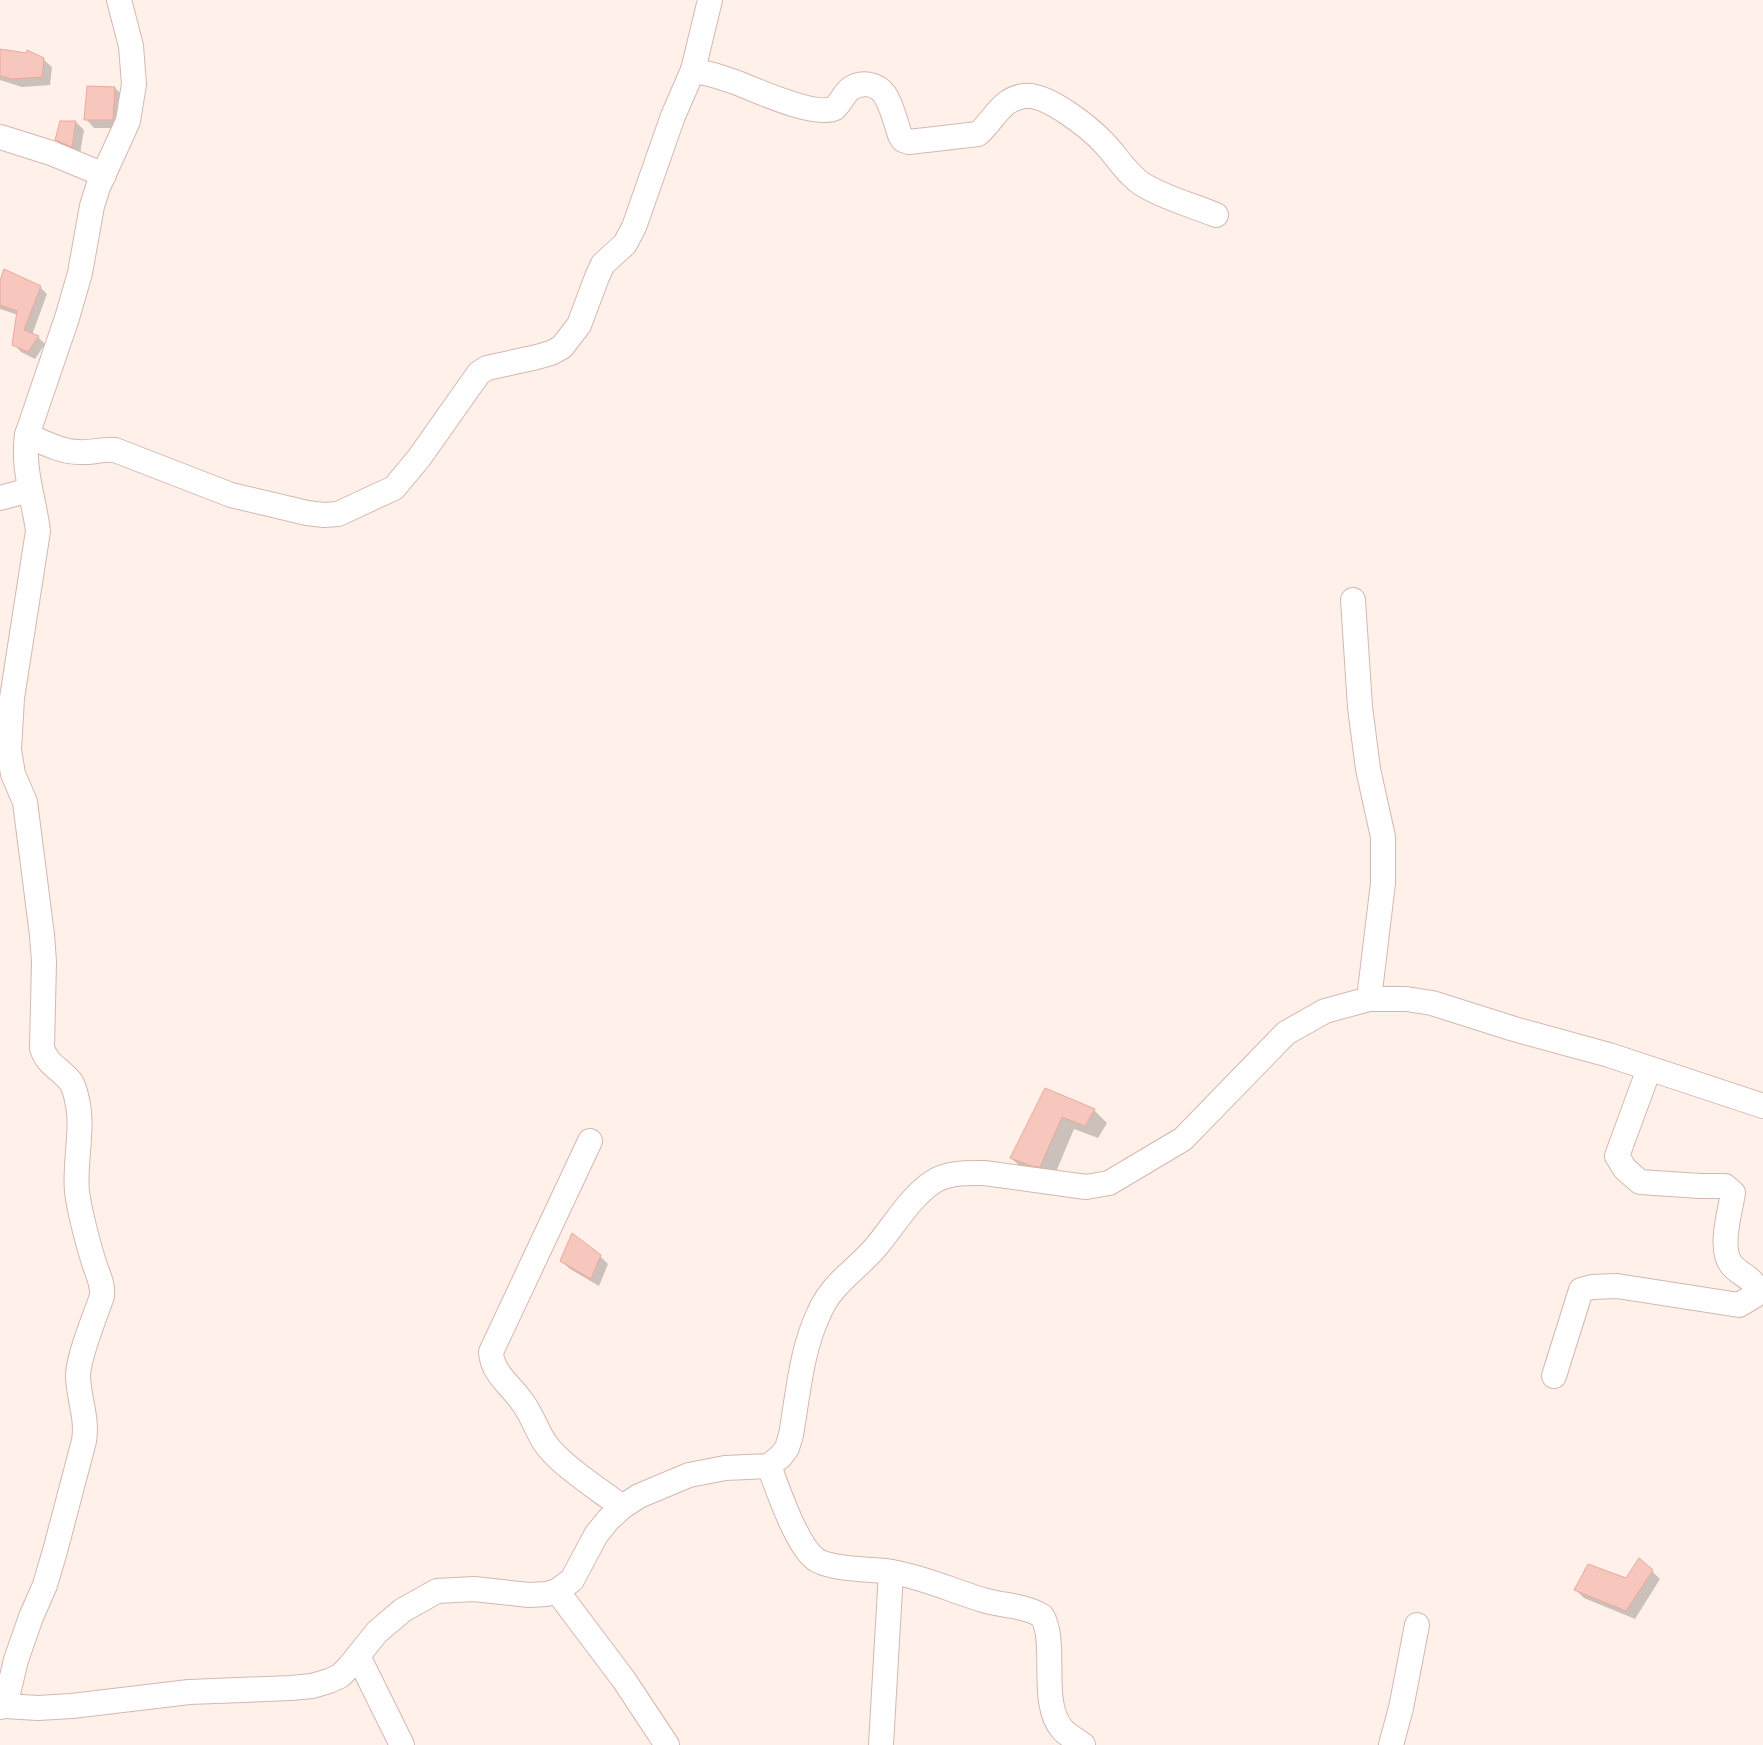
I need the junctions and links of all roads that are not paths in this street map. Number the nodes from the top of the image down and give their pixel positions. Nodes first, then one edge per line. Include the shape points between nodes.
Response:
1 (120, 0) edge
2 (710, 0) edge
3 (693, 70) junction
4 (0, 136) edge
5 (104, 175) junction
6 (1216, 215) dead end
7 (27, 435) junction
8 (30, 490) junction
9 (0, 498) edge
10 (1353, 600) dead end
11 (1369, 999) junction
12 (1649, 1069) junction
13 (1763, 1106) edge
14 (590, 1141) dead end
15 (1554, 1376) dead end
16 (769, 1466) junction
17 (622, 1507) junction
18 (891, 1572) junction
19 (557, 1591) junction
20 (1417, 1625) dead end
21 (358, 1656) junction
22 (3, 1706) edge
23 (402, 1745) edge
24 (667, 1745) edge
25 (880, 1745) edge
26 (1084, 1745) edge
27 (1391, 1745) edge

1 - 5 street via 131,46 134,84 128,121
2 - 3 street
3 - 6 street via 819,110 832,110 849,90 864,84 872,85 885,95 900,135 909,142 978,134 1008,101 1027,96 1039,98 1085,126 1140,183
3 - 7 street via 673,116 634,227 625,244 603,264 572,336 551,353 479,373 394,488 338,514 307,513 231,495 114,450 63,450
4 - 5 street
5 - 7 street via 92,206 80,273 67,318
7 - 8 street via 25,450
8 - 9 street
8 - 22 street via 38,531 12,698 9,756 25,802 42,935 42,1048 50,1064 72,1083 78,1102 77,1194 103,1287 78,1372 84,1441 56,1551 30,1617
10 - 11 street via 1360,707 1368,769 1383,837 1383,883
11 - 12 street via 1432,1003
11 - 16 street via 1325,1012 1286,1033 1183,1139 1109,1183 1086,1187 984,1173 950,1174 933,1181 875,1248 838,1282 828,1297 808,1341 787,1448
12 - 13 street
12 - 15 street via 1617,1156 1625,1169 1640,1182 1725,1186 1733,1192 1725,1252 1732,1266 1752,1279 1756,1287 1754,1296 1739,1305 1617,1286 1581,1290
14 - 17 street via 492,1352 492,1362 524,1404 545,1444 557,1458
16 - 17 street via 725,1468 689,1475 639,1496
16 - 18 street via 801,1542 815,1560 840,1567
17 - 19 street via 596,1535 572,1580
18 - 25 street
18 - 26 street via 985,1600 1032,1610 1042,1616 1047,1635 1054,1715 1062,1729
19 - 21 street via 529,1595 474,1589 437,1591 403,1610 377,1632
19 - 24 street via 624,1680
20 - 27 street
21 - 22 street via 340,1676 312,1686 189,1692 72,1706
21 - 23 street

